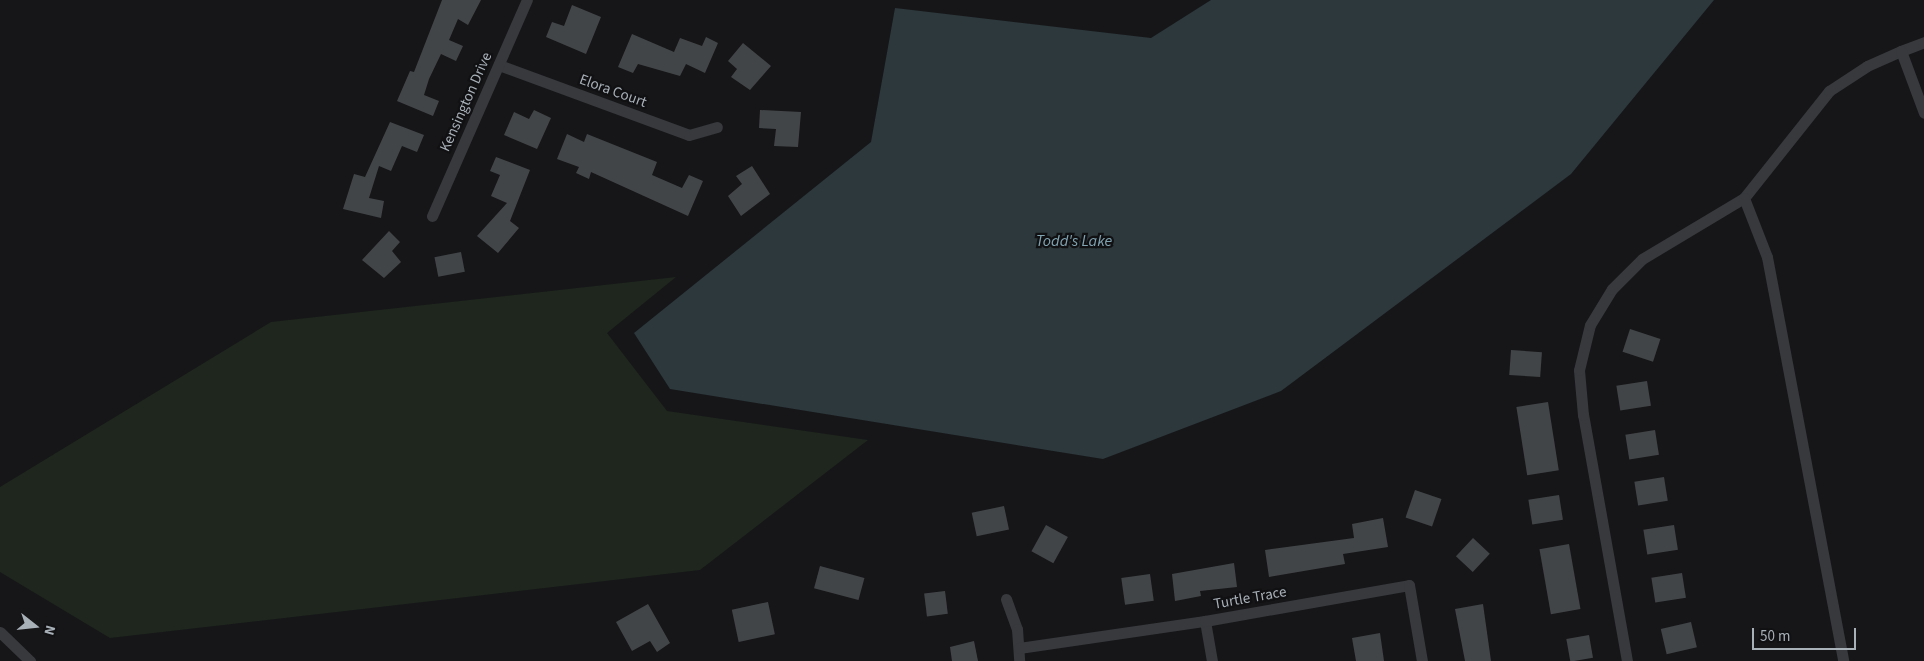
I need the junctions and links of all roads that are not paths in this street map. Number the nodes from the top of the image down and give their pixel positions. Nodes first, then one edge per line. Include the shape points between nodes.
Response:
1 (527, 0) edge
2 (1924, 42) edge
3 (1901, 51) junction
4 (499, 65) junction
5 (1924, 113) edge
6 (717, 127) dead end
7 (1744, 198) junction
8 (432, 216) dead end
9 (1006, 599) dead end
10 (1205, 621) junction
11 (0, 632) edge
12 (1019, 648) junction
13 (30, 661) edge
14 (1019, 661) edge
15 (1212, 661) edge
16 (1422, 661) edge
17 (1627, 661) edge
18 (1843, 661) edge

1 - 4 street, Kensington Drive
2 - 3 street
3 - 5 street
3 - 7 street via 1867,66 1829,91
4 - 6 street, Elora Court via 689,135
4 - 8 street, Kensington Drive
7 - 17 street via 1642,259 1612,289 1590,325 1579,370 1582,415
7 - 18 street via 1767,257
9 - 12 street via 1017,629
10 - 12 street, Turtle Trace
10 - 15 street
10 - 16 street, Turtle Trace via 1409,585
11 - 13 street
12 - 14 street

